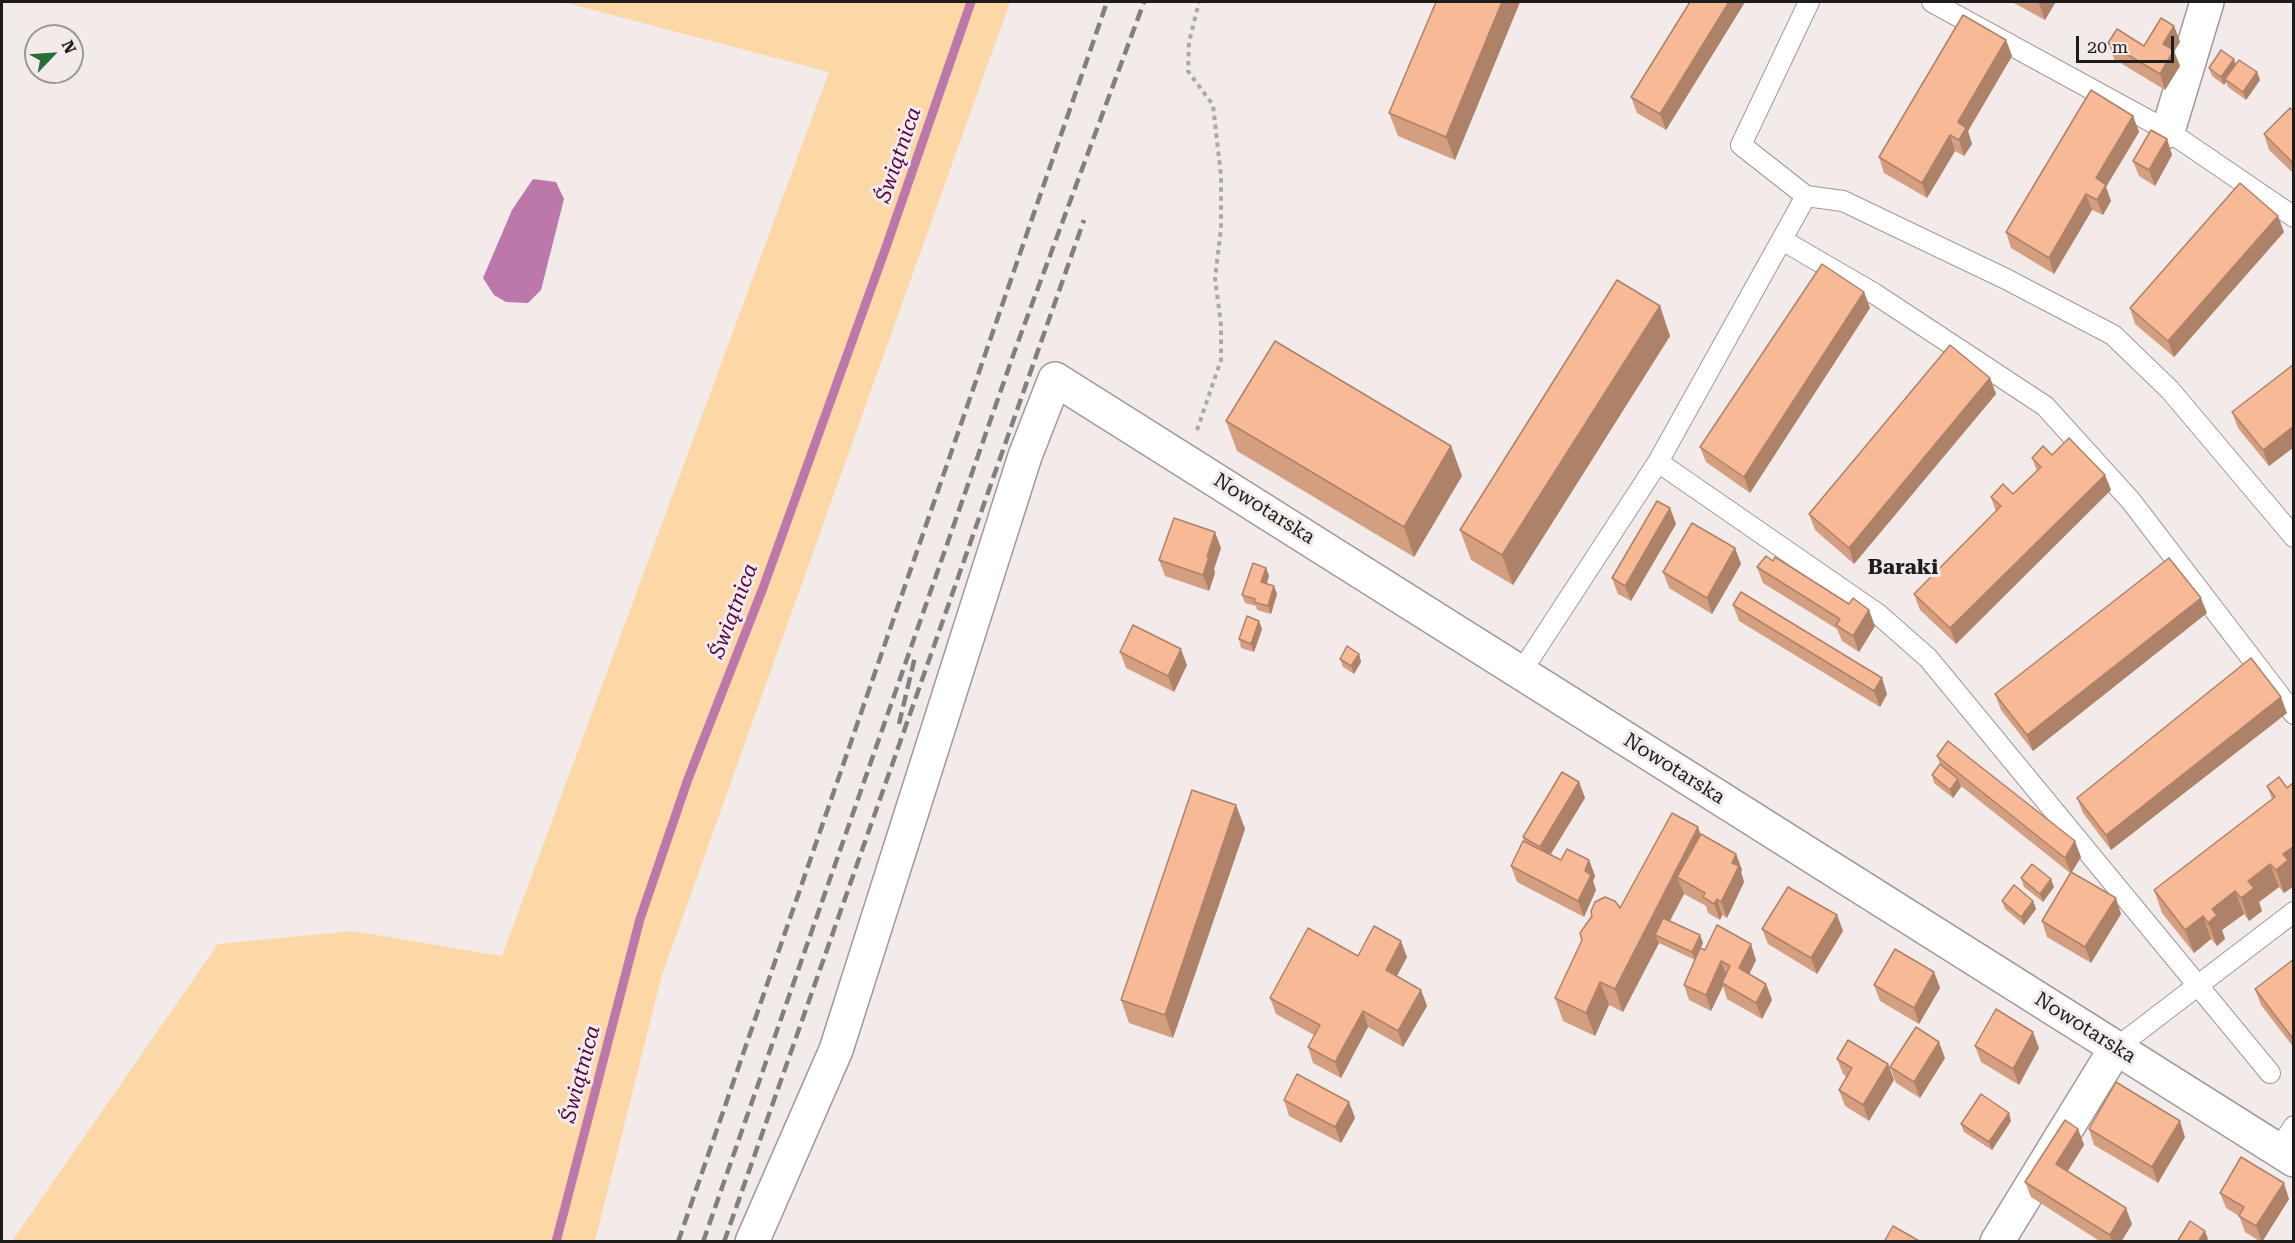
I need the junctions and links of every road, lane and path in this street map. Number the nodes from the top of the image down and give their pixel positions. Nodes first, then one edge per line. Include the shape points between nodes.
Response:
1 (1199, 2) edge
2 (1809, 2) edge
3 (1932, 2) edge
4 (2207, 2) edge
5 (2168, 130) junction
6 (1806, 196) junction
7 (2294, 218) edge
8 (1782, 240) junction
9 (1186, 460) junction
10 (1658, 462) junction
11 (2294, 537) edge
12 (1521, 672) junction
13 (2294, 714) edge
14 (2294, 912) edge
15 (2198, 985) junction
16 (2116, 1048) junction
17 (2270, 1073) dead end
18 (2288, 1145) edge
19 (752, 1242) edge
20 (1997, 1242) edge

1 - 9 path via 1189,42 1188,71 1213,105 1221,176 1221,229 1215,278 1221,360
2 - 6 lane via 1741,145
3 - 5 lane
4 - 5 street
5 - 7 lane
6 - 8 lane
6 - 11 lane via 1843,201 2113,335 2170,390
8 - 10 lane
8 - 13 lane via 1875,294 2045,406 2131,501
9 - 12 street, Nowotarska
9 - 19 street, Nowotarska via 1055,379 1024,456 836,1050
10 - 12 lane
10 - 15 lane via 1878,614 1928,658
12 - 16 street, Nowotarska
14 - 15 lane
15 - 16 lane
15 - 17 lane
16 - 18 street, Nowotarska
16 - 20 street

